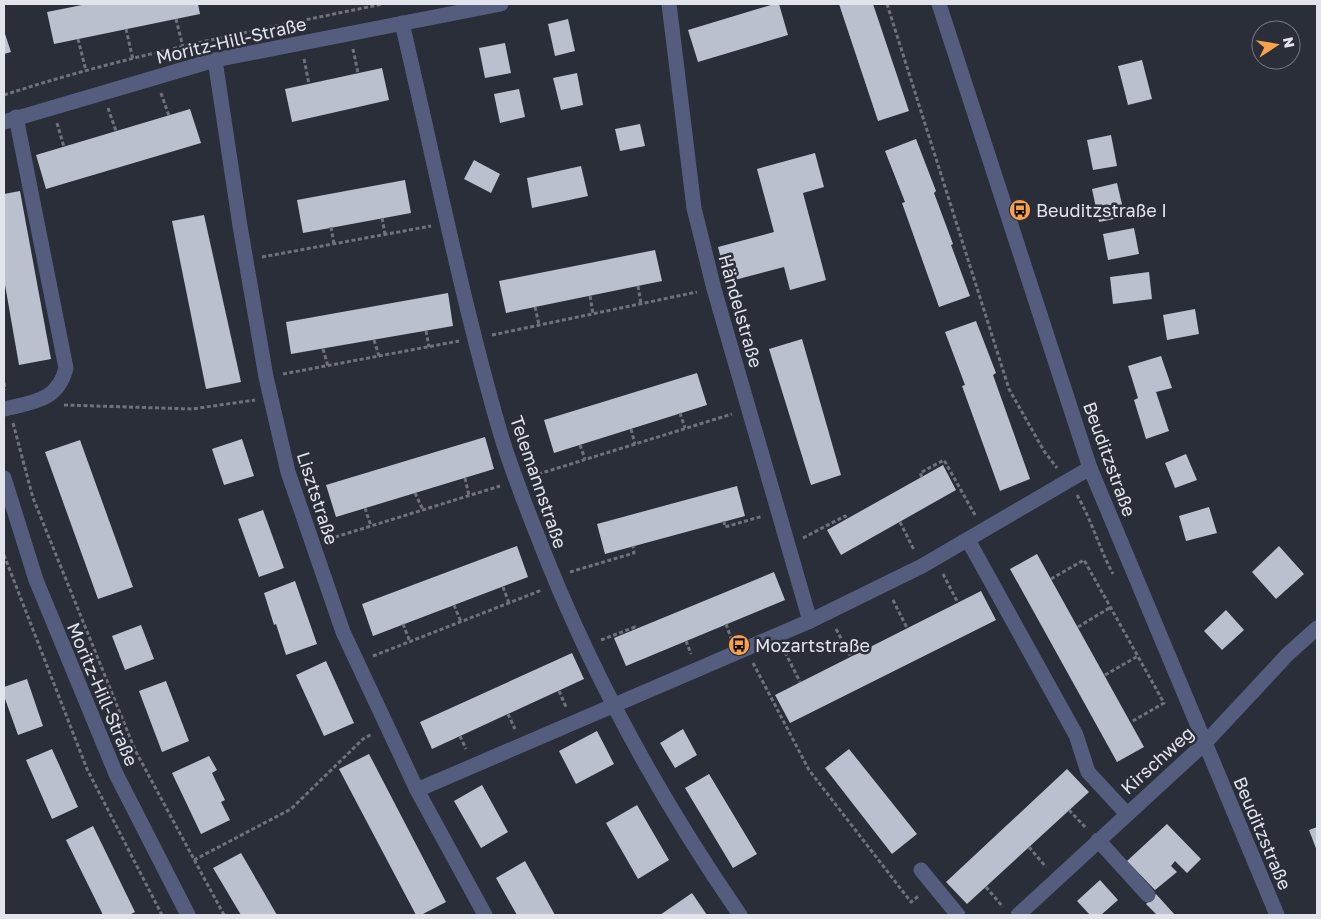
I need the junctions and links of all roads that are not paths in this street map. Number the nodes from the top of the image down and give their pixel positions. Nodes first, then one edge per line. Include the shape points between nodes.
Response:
1 (501, 4) edge
2 (669, 4) edge
3 (939, 4) edge
4 (402, 22) junction
5 (215, 60) junction
6 (10, 119) edge
7 (6, 408) edge
8 (1090, 468) junction
9 (4, 478) edge
10 (968, 540) junction
11 (810, 621) junction
12 (1317, 628) edge
13 (614, 706) junction
14 (1205, 743) junction
15 (417, 790) junction
16 (1126, 813) junction
17 (1098, 840) junction
18 (921, 870) dead end
19 (1148, 894) dead end
20 (188, 915) edge
21 (485, 915) edge
22 (740, 915) edge
23 (958, 915) edge
24 (1018, 915) edge
25 (1277, 915) edge

1 - 4 street, Moritz-Hill-Straße
2 - 11 street, Händelstraße via 694,208 714,289
3 - 8 street, Beuditzstraße
4 - 5 street, Moritz-Hill-Straße
4 - 13 street, Telemannstraße via 500,433 555,581
5 - 6 street, Moritz-Hill-Straße
5 - 15 street, Lisztstraße via 270,397 288,472 343,632
6 - 7 street via 66,368 63,383 50,395
8 - 10 street
8 - 14 street, Beuditzstraße
9 - 20 street, Moritz-Hill-Straße via 36,580 113,766
10 - 11 street
10 - 16 street via 1076,735 1088,772
11 - 13 street
12 - 14 street, Kirschweg via 1288,654
13 - 15 street
13 - 22 street, Telemannstraße via 701,858
14 - 16 street, Kirschweg
14 - 25 street, Beuditzstraße
15 - 21 street, Lisztstraße
16 - 17 street, Kirschweg
17 - 19 street
17 - 24 street, Kirschweg
18 - 23 street

